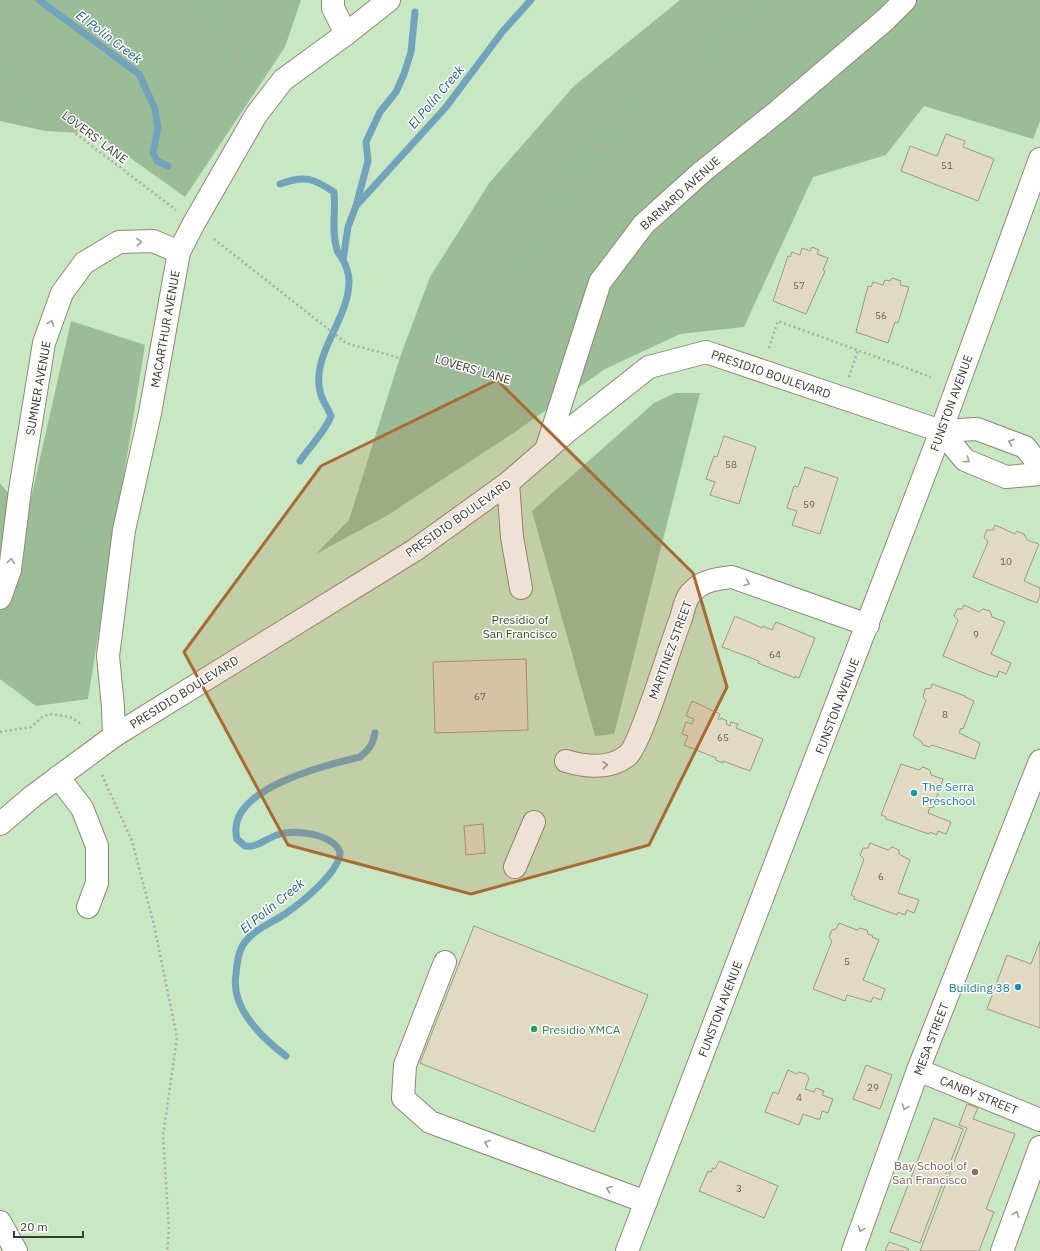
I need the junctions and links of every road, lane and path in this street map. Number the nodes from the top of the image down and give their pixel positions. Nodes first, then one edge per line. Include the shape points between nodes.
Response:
1 (205, 0) edge
2 (333, 0) edge
3 (389, 0) edge
4 (762, 0) edge
5 (905, 0) edge
6 (346, 34) junction
7 (239, 58) dead end
8 (0, 76) edge
9 (1040, 159) edge
10 (180, 212) dead end
11 (214, 239) dead end
12 (179, 252) junction
13 (769, 348) dead end
14 (858, 350) junction
15 (458, 374) junction
16 (849, 377) dead end
17 (931, 377) dead end
18 (540, 398) dead end
19 (941, 431) junction
20 (546, 450) junction
21 (1040, 466) edge
22 (1040, 474) edge
23 (508, 484) junction
24 (521, 588) dead end
25 (0, 598) edge
26 (868, 625) junction
27 (83, 725) dead end
28 (0, 732) edge
29 (114, 736) junction
30 (566, 761) dead end
31 (1040, 761) edge
32 (102, 775) dead end
33 (58, 777) junction
34 (534, 822) dead end
35 (0, 824) edge
36 (515, 867) dead end
37 (88, 907) dead end
38 (445, 962) dead end
39 (918, 1070) junction
40 (1040, 1120) edge
41 (1040, 1147) edge
42 (646, 1202) junction
43 (0, 1222) edge
44 (16, 1251) edge
45 (167, 1251) edge
46 (627, 1251) edge
47 (853, 1251) edge
48 (1002, 1251) edge

1 - 7 path
2 - 6 street via 333,8
3 - 6 street, MACARTHUR AVENUE
4 - 15 path via 744,12 583,164 528,244
5 - 20 street, BARNARD AVENUE via 885,20 703,171 644,224 600,282
6 - 12 street, MACARTHUR AVENUE via 282,80 265,101
8 - 10 path, LOVERS' LANE
9 - 19 street, FUNSTON AVENUE
11 - 15 path, LOVERS' LANE via 346,343
25 -> 12 street, SUMNER AVENUE via 10,570 44,342 62,293 84,263 119,242 154,241
12 - 29 street, MACARTHUR AVENUE via 150,413 124,530 108,656
13 - 14 path via 778,321
14 - 16 path
14 - 17 path
15 - 18 path, LOVERS' LANE
19 - 20 street, PRESIDIO BOULEVARD via 706,352 649,367
21 -> 19 street, PRESIDIO BOULEVARD via 1025,447 977,429
19 -> 22 street via 965,460 1006,477
19 - 26 street, FUNSTON AVENUE
20 - 23 street, PRESIDIO BOULEVARD
23 - 24 street via 512,537
23 - 29 street, PRESIDIO BOULEVARD via 415,550
30 -> 26 street, MARTINEZ STREET via 591,765 611,764 629,756 639,739 690,593 709,580 732,577
26 - 42 street, FUNSTON AVENUE
27 - 28 path via 70,717 50,714 31,726
29 - 33 street, PRESIDIO BOULEVARD
31 - 39 street, MESA STREET
32 - 45 path via 132,841 154,925 177,1037 163,1136 169,1230
33 - 35 street, PRESIDIO BOULEVARD
33 - 37 street via 82,808 97,846 97,884
34 - 36 street
42 -> 38 street via 430,1122 403,1098 405,1065
39 - 40 street, CANBY STREET
39 -> 47 street, MESA STREET
48 -> 41 street
42 - 46 street, FUNSTON AVENUE
43 - 44 street

